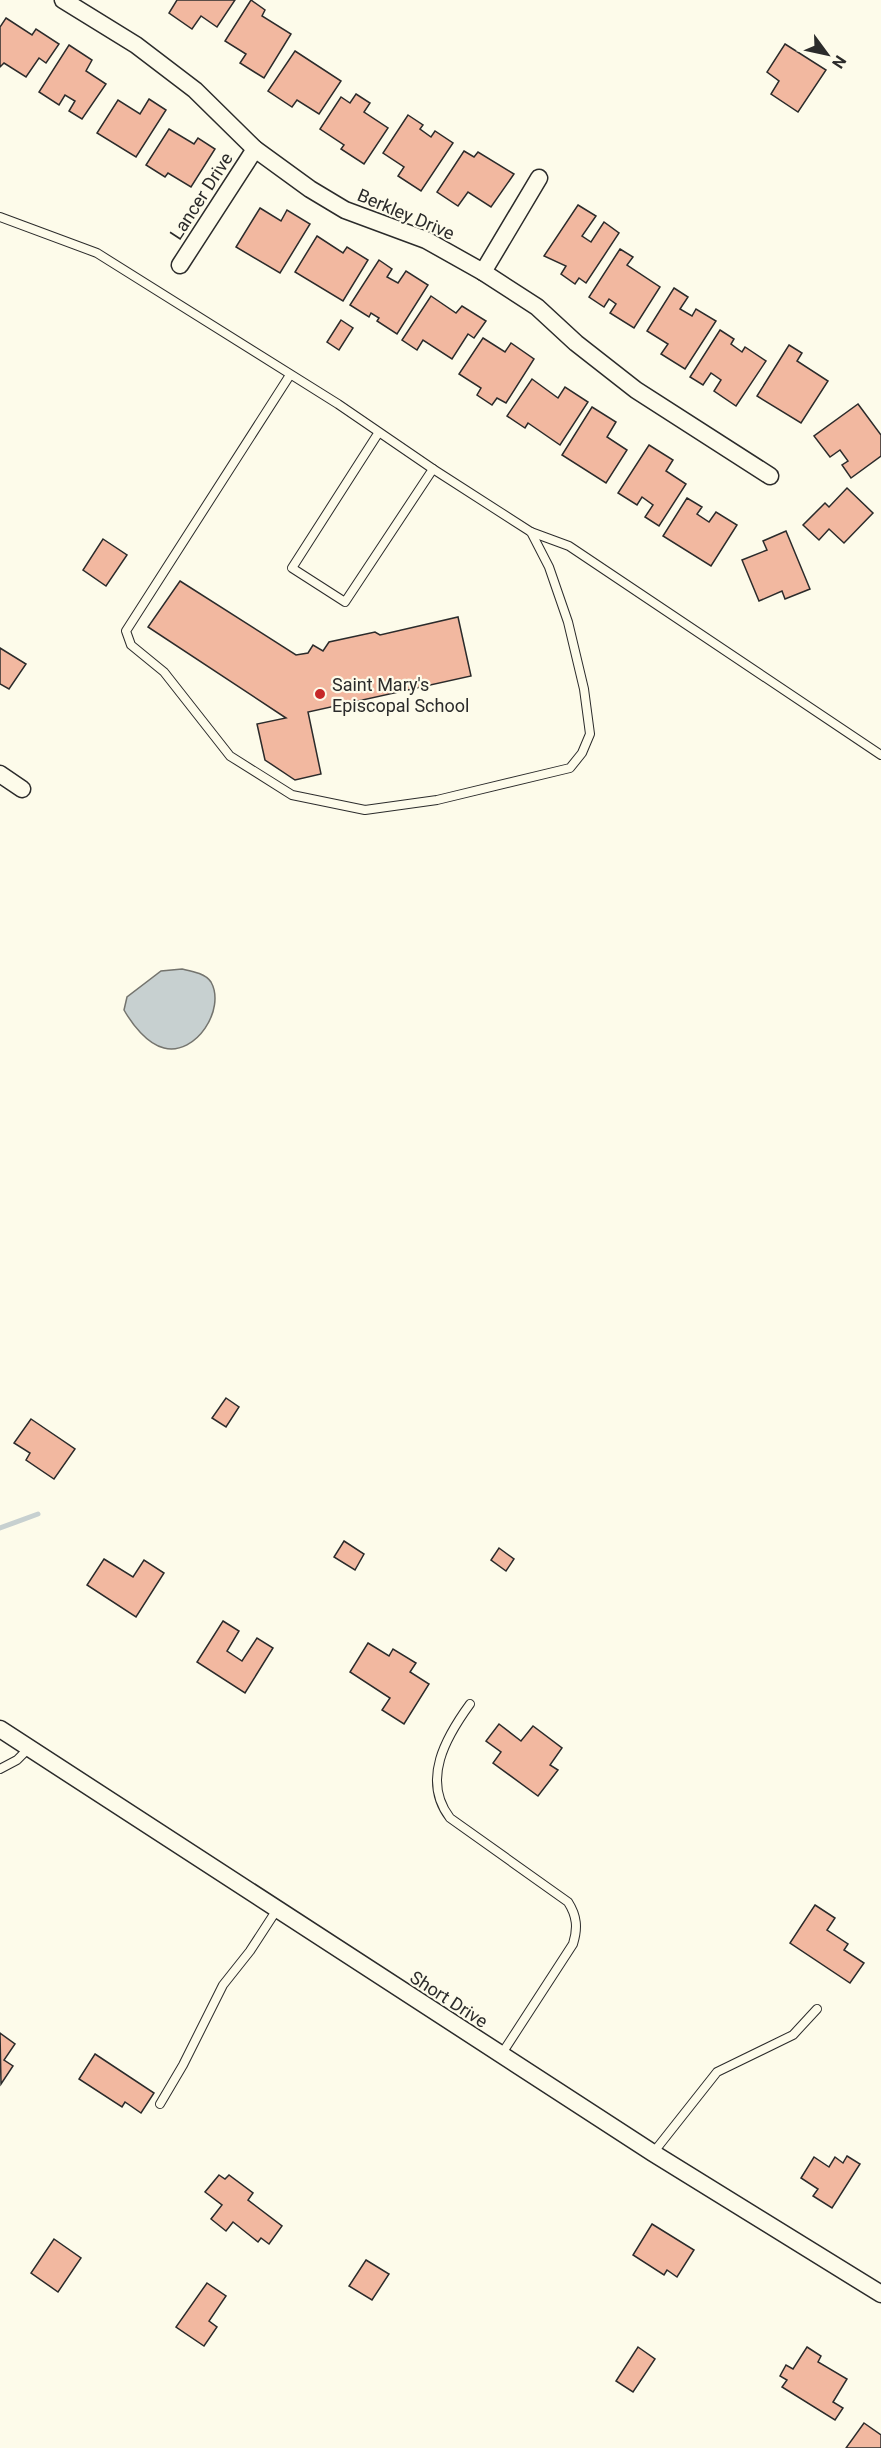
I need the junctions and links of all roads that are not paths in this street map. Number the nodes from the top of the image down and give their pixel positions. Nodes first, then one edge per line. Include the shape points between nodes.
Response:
1 (63, 0) edge
2 (255, 149) junction
3 (539, 178) dead end
4 (0, 217) edge
5 (180, 265) dead end
6 (483, 272) junction
7 (290, 375) junction
8 (379, 432) junction
9 (433, 470) junction
10 (770, 476) dead end
11 (531, 532) junction
12 (881, 755) edge
13 (0, 774) edge
14 (22, 789) dead end
15 (470, 1704) dead end
16 (0, 1729) edge
17 (29, 1748) junction
18 (0, 1769) edge
19 (276, 1911) junction
20 (817, 2009) dead end
21 (501, 2055) junction
22 (160, 2104) dead end
23 (652, 2153) junction
24 (881, 2294) edge

1 - 2 street, Berkley Drive via 136,45 195,90
2 - 5 street, Lancer Drive
2 - 6 street, Berkley Drive via 345,210 426,240
3 - 6 street
4 - 7 lane via 97,253
6 - 10 street, Berkley Drive via 537,307 576,344 636,390
7 - 8 lane
7 - 11 lane via 126,632 131,645 164,672 230,756 292,795 365,810 437,800 570,768 590,734 584,689 568,622 549,567
8 - 9 lane
8 - 9 lane via 292,568 345,602
9 - 11 lane
11 - 12 lane via 569,546
13 - 14 street
15 - 21 lane via 438,1762 436,1785 440,1802 450,1818 568,1902 575,1912 577,1926 573,1944
16 - 17 street, Short Drive
17 - 18 lane
17 - 19 street, Short Drive
19 - 21 street, Short Drive
19 - 22 lane via 223,1985
20 - 23 lane via 793,2035 717,2072
21 - 23 street, Short Drive
23 - 24 street, Short Drive

